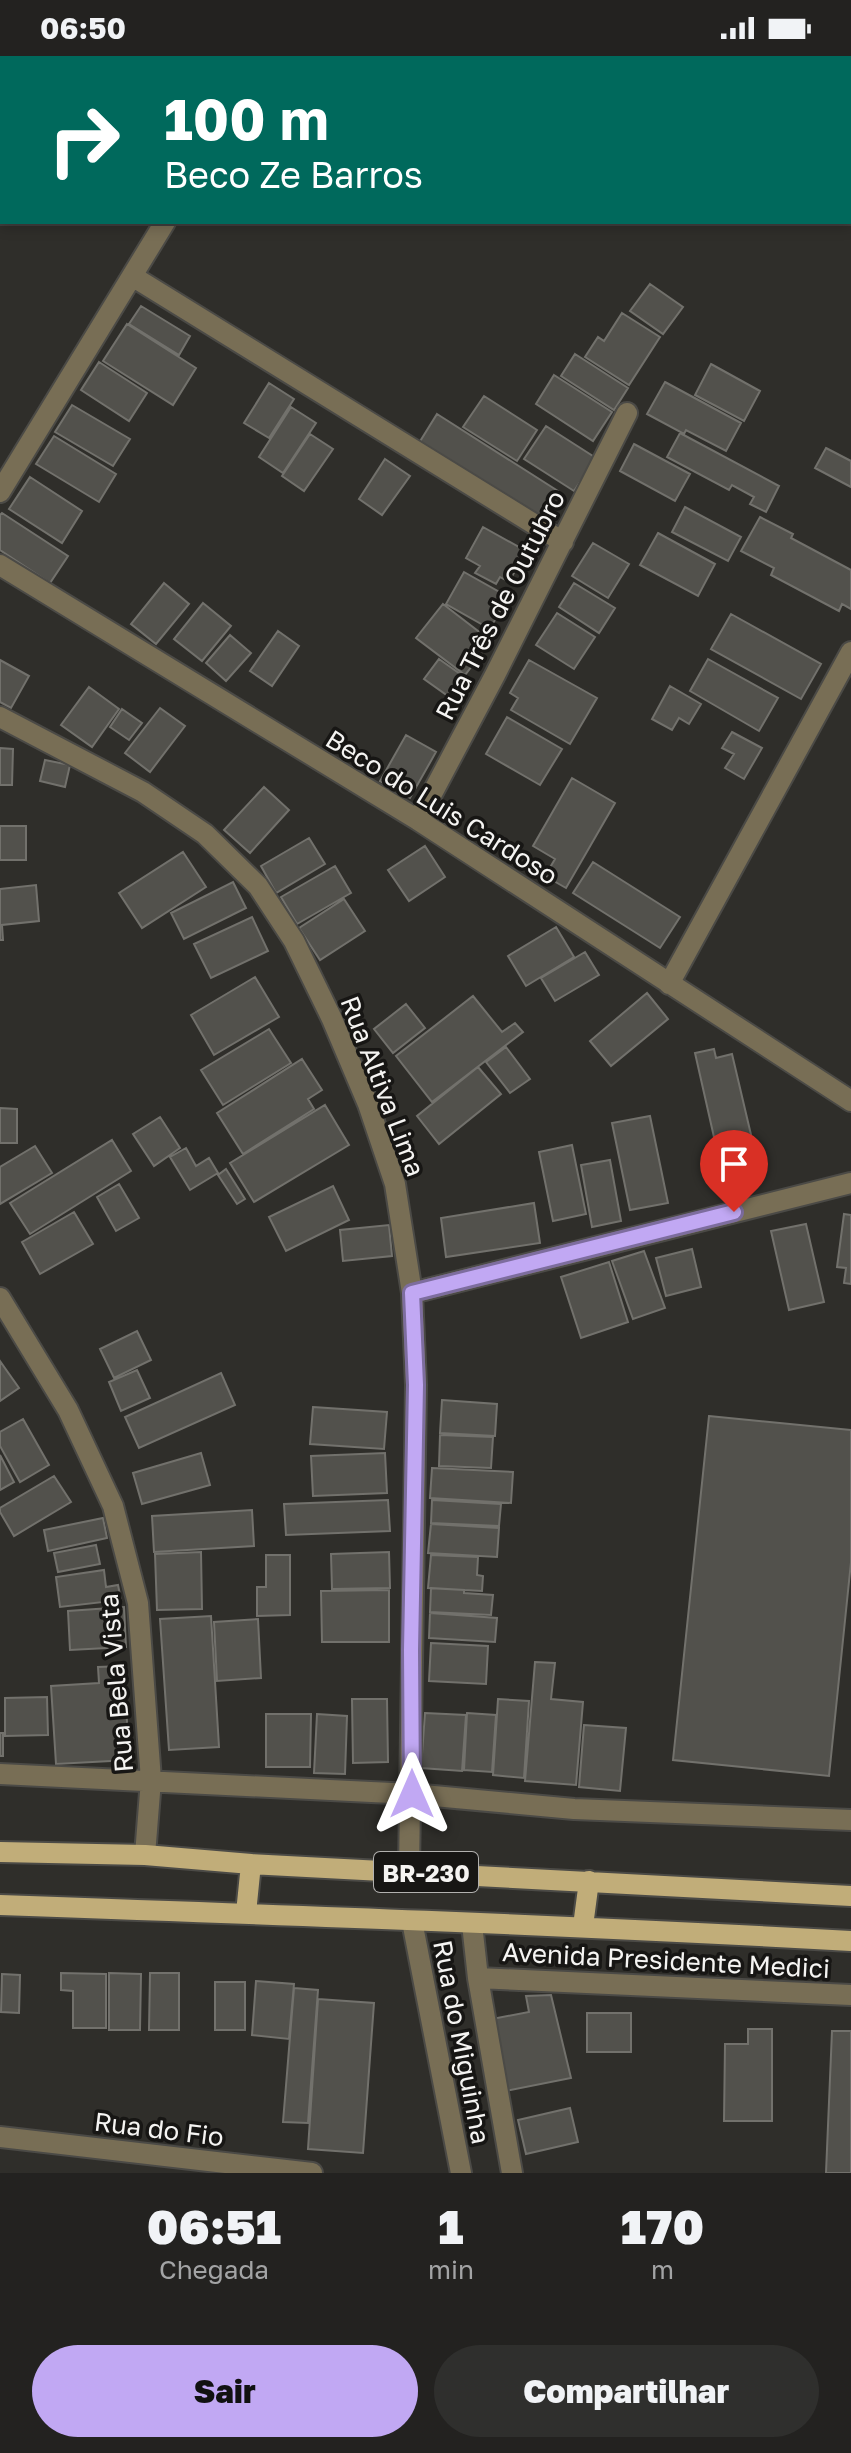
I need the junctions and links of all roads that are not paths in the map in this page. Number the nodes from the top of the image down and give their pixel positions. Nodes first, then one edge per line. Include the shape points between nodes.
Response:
1 (164, 224) edge
2 (132, 276) junction
3 (627, 413) dead end
4 (0, 492) edge
5 (563, 542) junction
6 (0, 565) edge
7 (851, 652) edge
8 (0, 717) edge
9 (418, 820) junction
10 (669, 984) junction
11 (851, 1101) edge
12 (851, 1183) edge
13 (412, 1293) junction
14 (0, 1298) edge
15 (0, 1774) edge
16 (151, 1780) junction
17 (412, 1794) junction
18 (851, 1820) edge
19 (0, 1852) edge
20 (145, 1855) junction
21 (251, 1864) junction
22 (409, 1871) junction
23 (589, 1881) junction
24 (851, 1896) edge
25 (0, 1905) edge
26 (246, 1913) junction
27 (412, 1921) junction
28 (472, 1924) junction
29 (583, 1926) junction
30 (851, 1941) edge
31 (478, 1978) junction
32 (851, 1995) edge
33 (0, 2137) edge
34 (312, 2173) edge
35 (461, 2173) edge
36 (512, 2173) edge

1 - 2 street
2 - 4 street
2 - 5 street
3 - 5 street, Rua Três de Outubro
5 - 9 street, Rua Três de Outubro
6 - 9 street, Beco do Luis Cardoso
7 - 10 street
8 - 13 street, Rua Altiva Lima via 143,792 205,834 258,886 294,941 368,1104 395,1184
9 - 10 street, Beco do Luis Cardoso
10 - 11 street, Beco do Luis Cardoso
12 - 13 street
13 - 17 street, Rua Altiva Lima
14 - 16 street, Rua Bela Vista via 68,1410 113,1506 138,1603
15 - 16 street
16 - 17 street
16 - 20 street, Rua Bela Vista
17 - 18 street via 574,1809
17 - 22 street, Rua Altiva Lima
19 - 20 main road, BR-230
20 - 21 main road, BR-230
21 - 22 main road, BR-230
21 - 26 main road
22 - 23 main road, BR-230
23 - 24 main road, BR-230
23 - 29 main road
25 - 26 main road, BR-230
26 - 27 main road, BR-230
27 - 28 main road, BR-230
27 - 35 street, Rua do Miguinha
28 - 29 main road, BR-230
28 - 31 street, Rua do Miguinha
29 - 30 main road, BR-230
31 - 32 street, Avenida Presidente Medici
31 - 36 street, Rua do Miguinha
33 - 34 street, Rua do Fio

